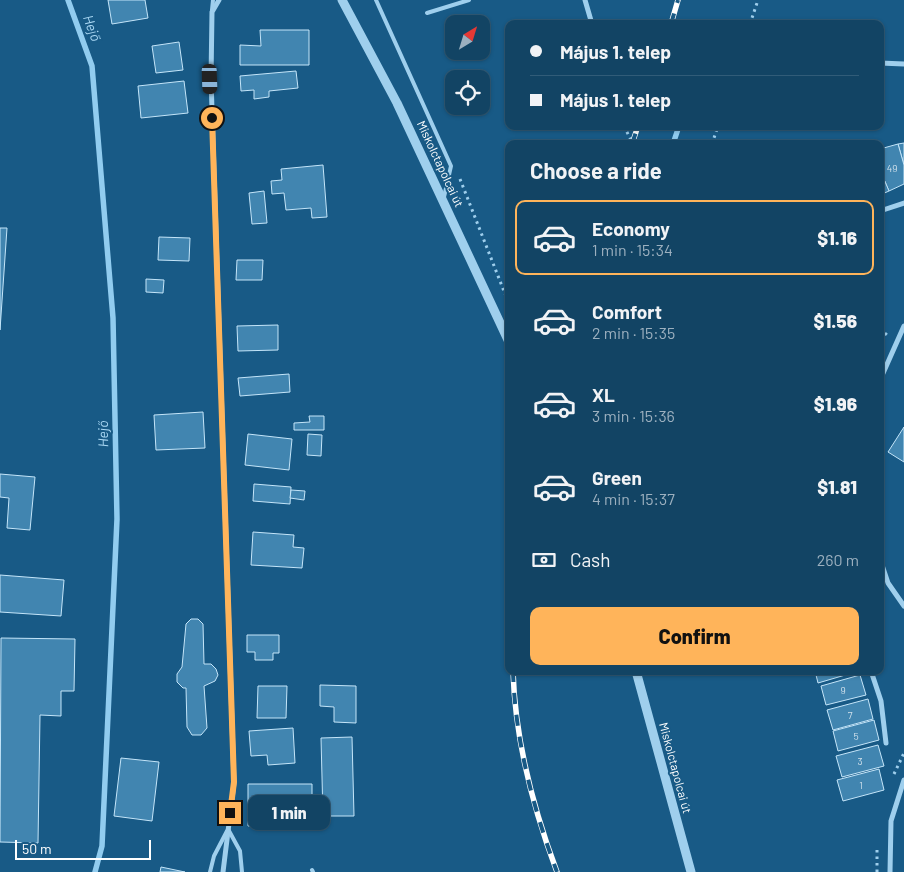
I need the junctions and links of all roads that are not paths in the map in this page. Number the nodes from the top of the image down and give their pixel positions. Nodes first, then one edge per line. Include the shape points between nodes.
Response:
1 (212, 0) edge
2 (219, 0) edge
3 (342, 0) edge
4 (376, 0) edge
5 (468, 0) edge
6 (585, 0) edge
7 (212, 12) junction
8 (427, 13) dead end
9 (591, 20) edge
10 (884, 63) edge
11 (904, 64) edge
12 (444, 200) junction
13 (904, 203) edge
14 (884, 210) edge
15 (904, 326) edge
16 (505, 333) edge
17 (884, 371) edge
18 (884, 571) edge
19 (904, 606) edge
20 (637, 675) edge
21 (872, 675) edge
22 (886, 743) dead end
23 (904, 780) edge
24 (228, 829) junction
25 (210, 872) edge
26 (223, 872) edge
27 (242, 872) edge
28 (691, 872) edge
29 (890, 872) edge

1 - 7 lane
2 - 7 street
3 - 12 street, Miskolctapolcai út
4 - 12 lane via 451,166
5 - 8 lane
6 - 9 street
7 - 24 street via 210,79 234,782
10 - 11 street
12 - 16 street, Miskolctapolcai út
13 - 14 street
15 - 17 street
18 - 19 street
20 - 28 street, Miskolctapolcai út
21 - 22 street via 882,702
23 - 29 street via 892,821
24 - 25 lane
24 - 26 street
24 - 27 lane via 240,851

